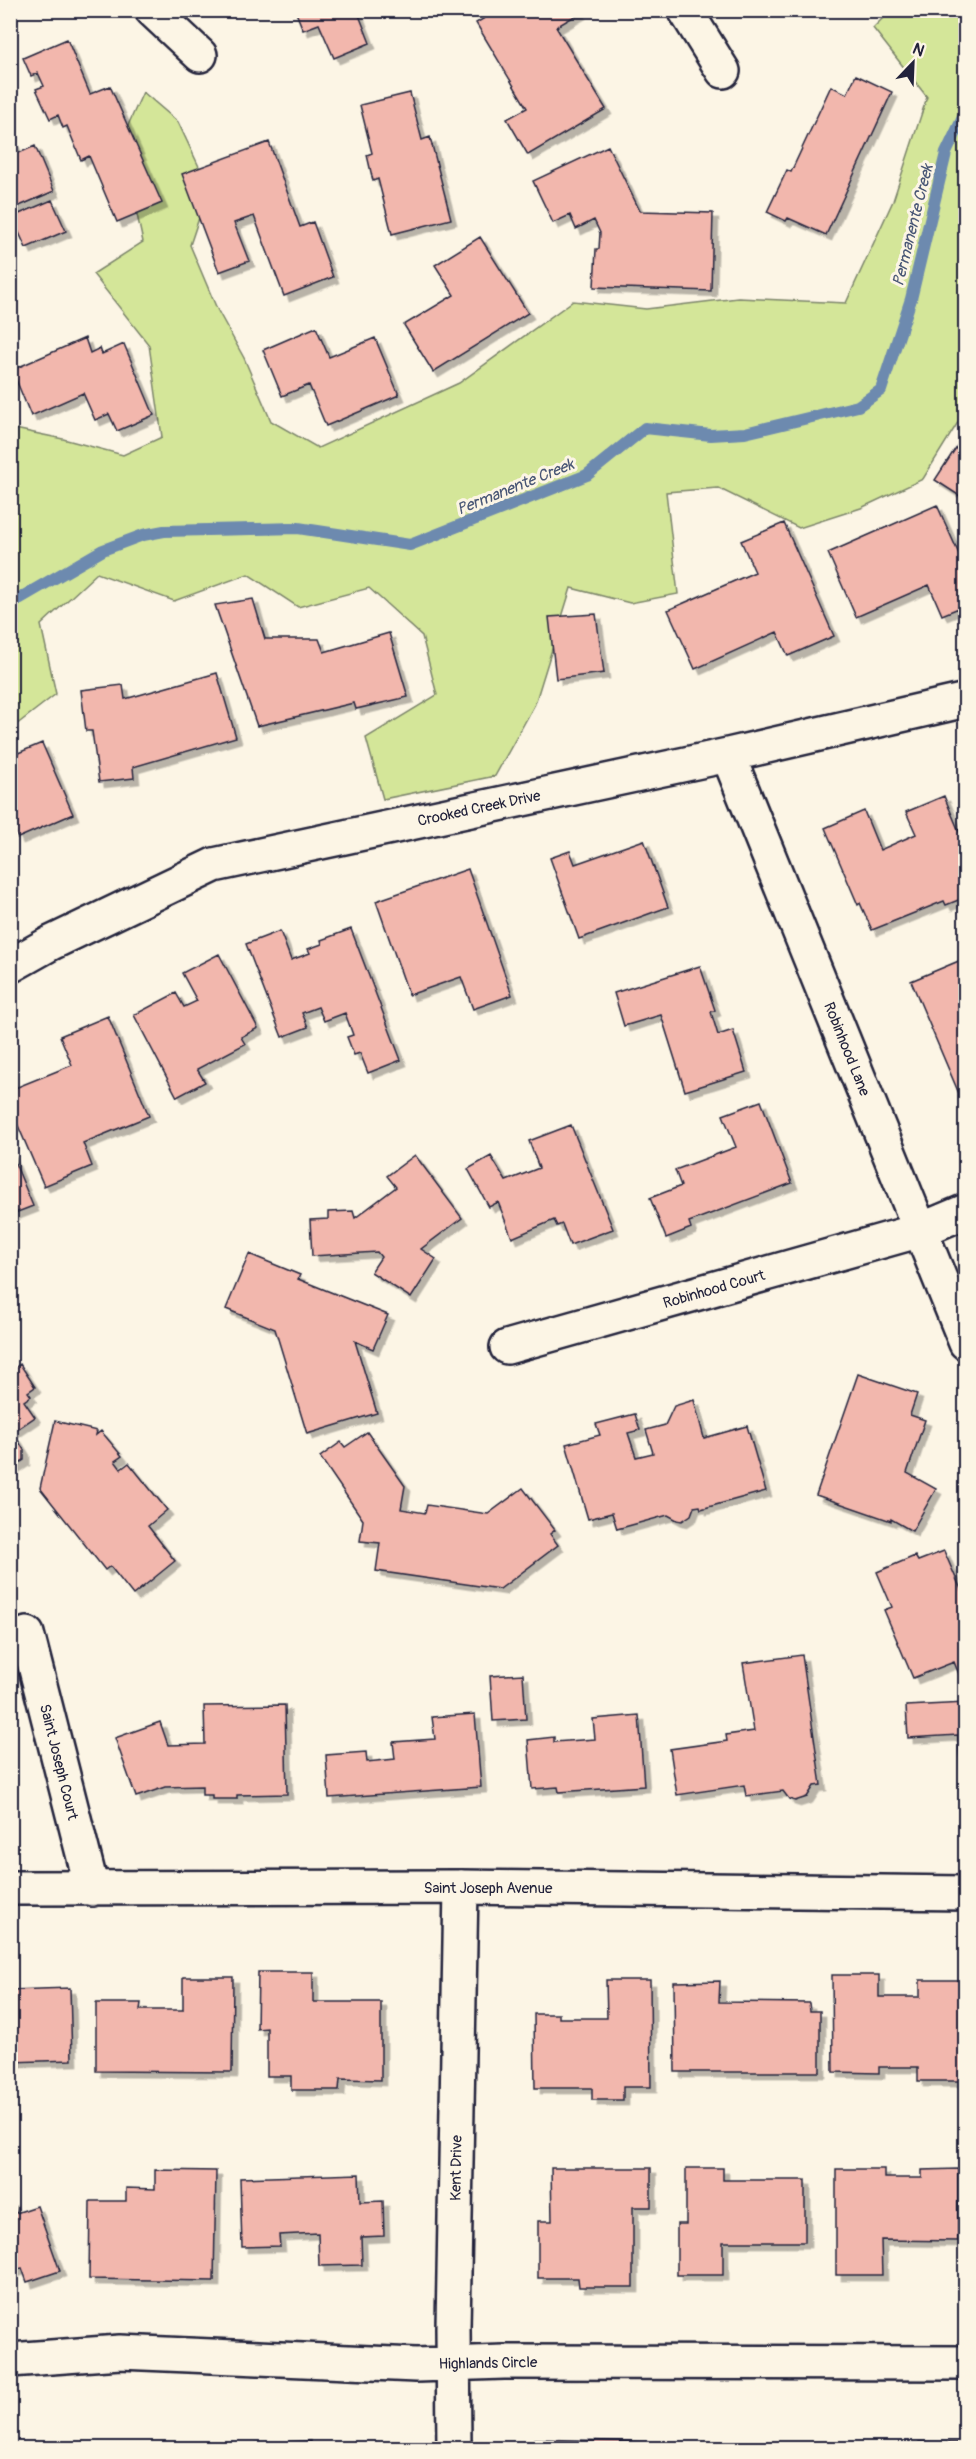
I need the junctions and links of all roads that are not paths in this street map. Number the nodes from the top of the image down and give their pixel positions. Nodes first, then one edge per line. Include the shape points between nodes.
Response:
1 (152, 10) edge
2 (685, 10) edge
3 (200, 55) dead end
4 (723, 71) dead end
5 (966, 700) edge
6 (728, 754) junction
7 (10, 966) edge
8 (966, 1211) edge
9 (921, 1230) junction
10 (966, 1343) edge
11 (507, 1347) dead end
12 (27, 1634) dead end
13 (461, 1887) junction
14 (10, 1888) edge
15 (92, 1889) junction
16 (966, 1893) edge
17 (10, 2360) edge
18 (454, 2363) junction
19 (966, 2363) edge
20 (454, 2448) edge

1 - 3 street
2 - 4 street
5 - 6 street, Crooked Creek Drive
6 - 7 street, Crooked Creek Drive via 214,865
6 - 9 street, Robinhood Lane
8 - 9 street, Robinhood Court
9 - 10 street, Robinhood Lane
9 - 11 street, Robinhood Court
12 - 15 street, Saint Joseph Court
13 - 15 street, Saint Joseph Avenue
13 - 16 street, Saint Joseph Avenue
13 - 18 street, Kent Drive
14 - 15 street, Saint Joseph Avenue
17 - 18 street, Highlands Circle via 120,2352 416,2365
18 - 19 street, Highlands Circle
18 - 20 street, Kent Drive

